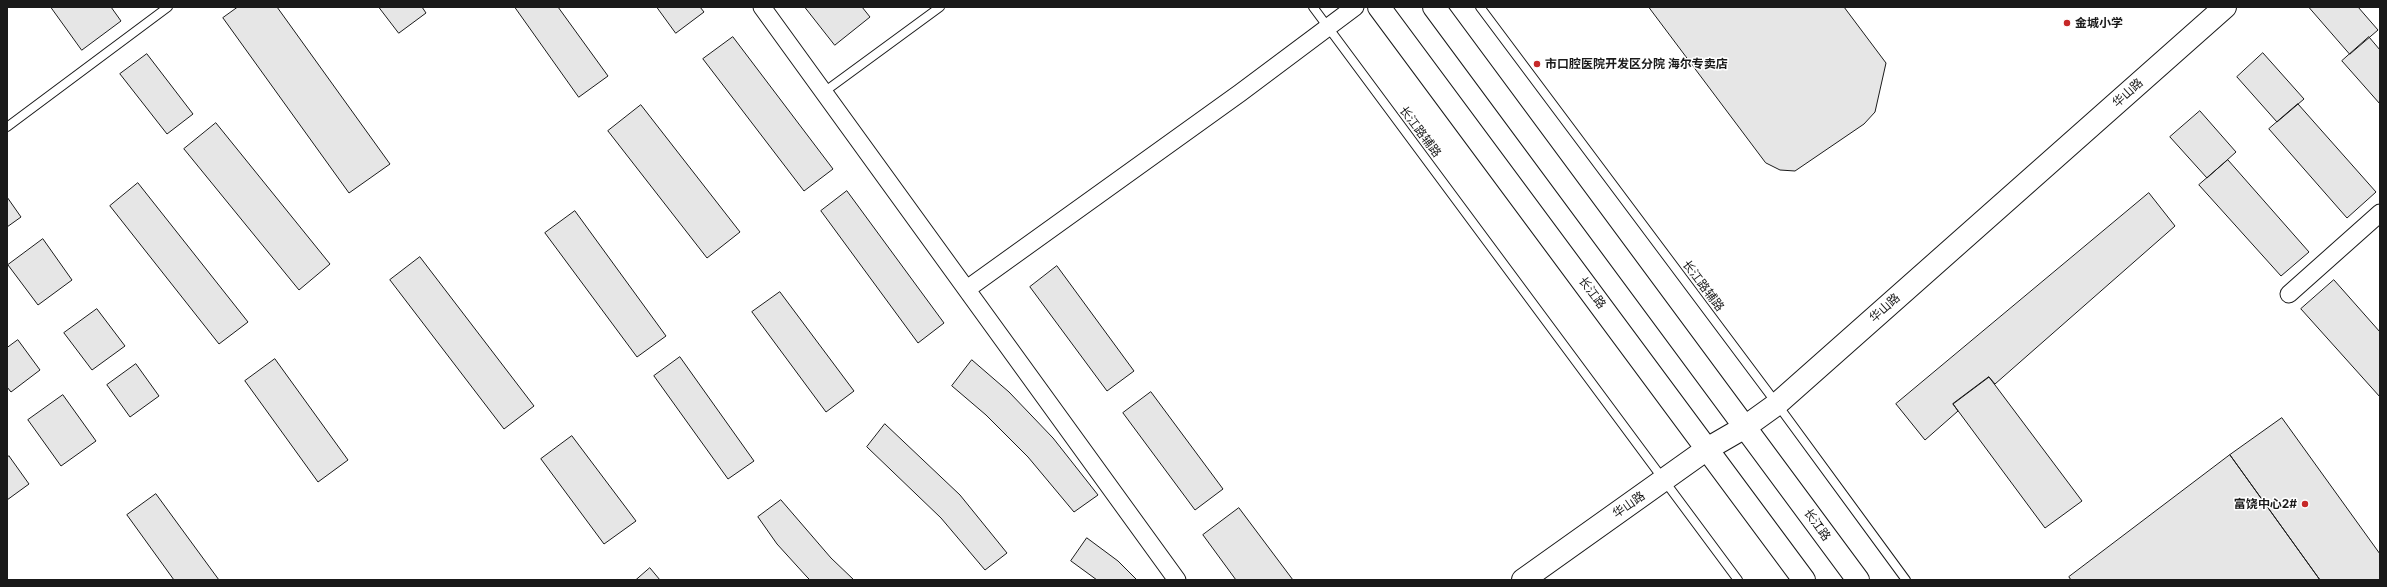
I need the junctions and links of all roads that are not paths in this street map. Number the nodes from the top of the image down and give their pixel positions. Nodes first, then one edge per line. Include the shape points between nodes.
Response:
1 (168, 7) edge
2 (762, 7) edge
3 (940, 7) edge
4 (1312, 7) edge
5 (1355, 7) edge
6 (1379, 7) edge
7 (1434, 7) edge
8 (1480, 7) edge
9 (2225, 7) edge
10 (1328, 27) junction
11 (824, 92) junction
12 (7, 127) edge
13 (2380, 213) edge
14 (967, 289) junction
15 (2289, 294) dead end
16 (1777, 404) junction
17 (1745, 427) junction
18 (1707, 449) junction
19 (1664, 480) junction
20 (1178, 580) edge
21 (1523, 580) edge
22 (1738, 580) edge
23 (1804, 580) edge
24 (1858, 580) edge
25 (1906, 580) edge

1 - 12 lane
2 - 11 street
3 - 11 lane
4 - 10 lane, 长江路辅路
5 - 10 street
6 - 18 main road, 长江路
7 - 17 main road, 长江路
8 - 16 lane, 长江路辅路
9 - 16 main road, 华山路
10 - 14 street
10 - 19 lane, 长江路辅路
11 - 14 street
13 - 15 street
14 - 20 street
16 - 17 main road, 华山路
16 - 25 lane, 长江路辅路
17 - 18 main road, 华山路
17 - 24 main road, 长江路
18 - 19 main road, 华山路
18 - 23 main road, 长江路
19 - 21 main road, 华山路
19 - 22 lane, 长江路辅路

